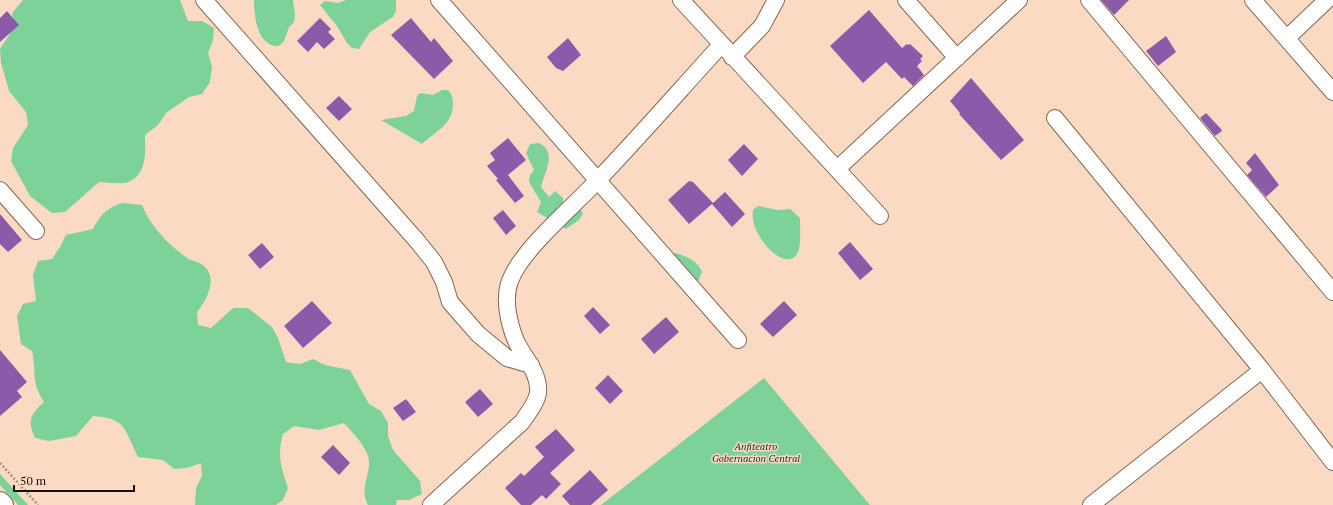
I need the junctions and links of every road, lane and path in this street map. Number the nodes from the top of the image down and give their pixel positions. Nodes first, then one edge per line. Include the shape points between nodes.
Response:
1 (439, 0) edge
2 (681, 0) edge
3 (776, 0) edge
4 (906, 0) edge
5 (1019, 0) edge
6 (1089, 0) edge
7 (1253, 0) edge
8 (1327, 0) edge
9 (211, 2) edge
10 (1287, 38) junction
11 (721, 45) junction
12 (732, 57) junction
13 (957, 58) junction
14 (1333, 92) edge
15 (1055, 118) dead end
16 (837, 169) junction
17 (598, 180) junction
18 (0, 190) edge
19 (880, 216) dead end
20 (36, 231) dead end
21 (1333, 292) edge
22 (738, 340) dead end
23 (531, 366) junction
24 (1262, 370) junction
25 (1333, 462) edge
26 (0, 463) edge
27 (0, 502) edge
28 (3, 505) edge
29 (38, 505) edge
30 (432, 505) edge
31 (1091, 505) edge

1 - 17 street
2 - 11 street
3 - 12 street via 762,26
4 - 13 street
5 - 13 street
6 - 21 street
7 - 10 street
8 - 10 street
9 - 23 street via 418,242 434,262 450,302 478,334 507,358
10 - 14 street
11 - 12 street
11 - 17 street
12 - 16 street
13 - 16 street
15 - 24 street
16 - 19 street
17 - 22 street
17 - 23 street via 522,259 509,282 507,301 510,322 516,340
18 - 20 street
23 - 30 street via 537,380 538,393 534,405 522,422
24 - 25 street
24 - 31 street
26 - 29 path
27 - 28 main road

